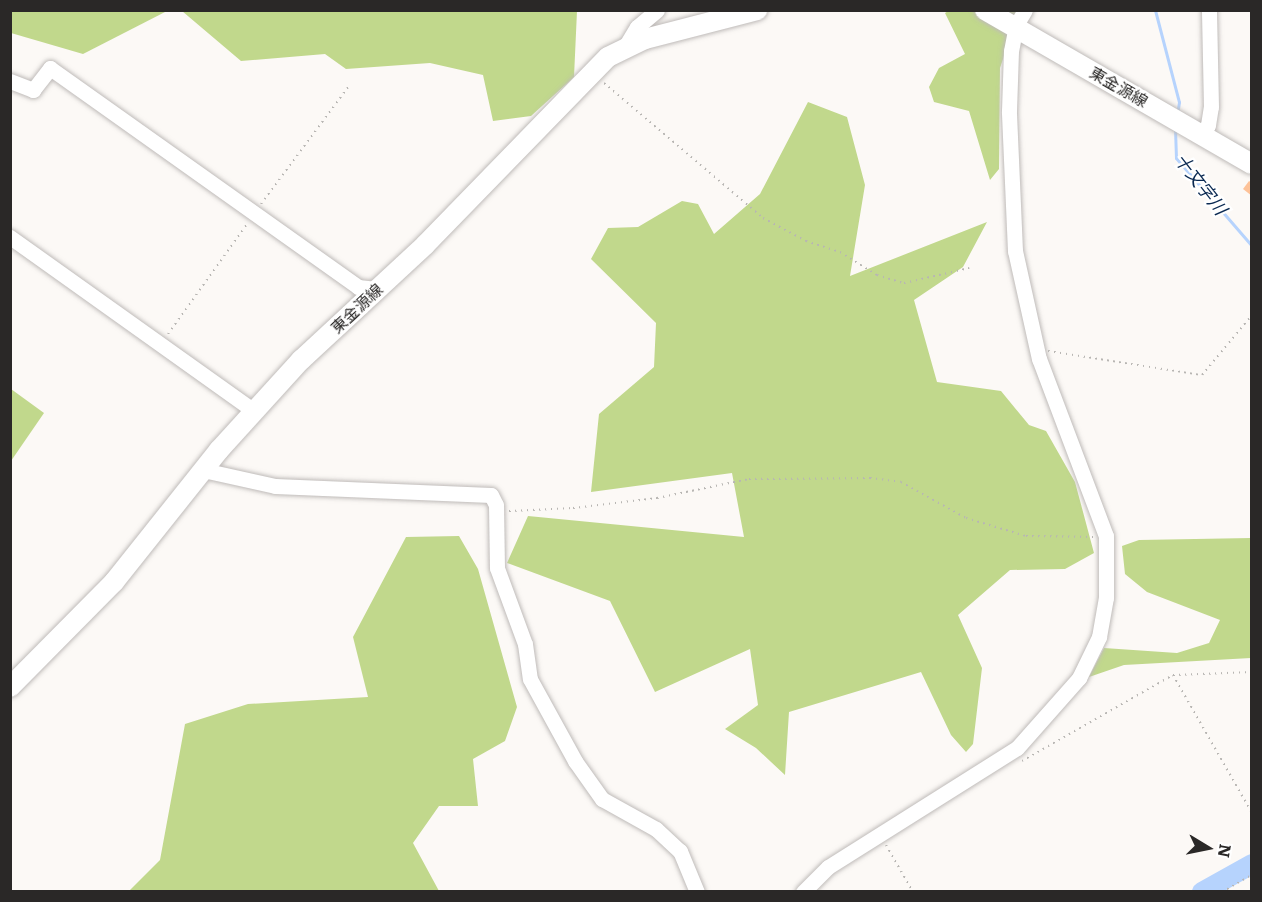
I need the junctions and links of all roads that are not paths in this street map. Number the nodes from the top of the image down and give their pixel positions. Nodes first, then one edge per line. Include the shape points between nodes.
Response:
1 (657, 10) edge
2 (757, 10) edge
3 (985, 10) edge
4 (1209, 10) edge
5 (1020, 18) edge
6 (626, 45) junction
7 (10, 81) edge
8 (1201, 137) junction
9 (1251, 164) edge
10 (10, 237) edge
11 (376, 289) junction
12 (254, 411) junction
13 (203, 470) junction
14 (10, 687) edge
15 (697, 891) edge
16 (803, 891) edge

1 - 6 street via 637,27
2 - 6 main road, 東金源線
3 - 5 main road, 東金源線
4 - 8 street via 1211,106
5 - 8 main road, 東金源線
5 - 16 street via 1009,111 1019,274 1036,349 1106,536 1106,598 1099,637 1092,657 1061,702 1017,748 828,867
6 - 11 main road, 東金源線 via 593,73 425,245
7 - 11 street via 33,90 50,68 358,287
8 - 9 main road, 東金源線
10 - 12 street
11 - 12 main road, 東金源線
12 - 13 main road, 東金源線
13 - 14 main road, 東金源線 via 114,582
13 - 15 street via 275,486 491,495 496,511 497,568 525,645 530,679 575,761 602,799 656,829 680,851

